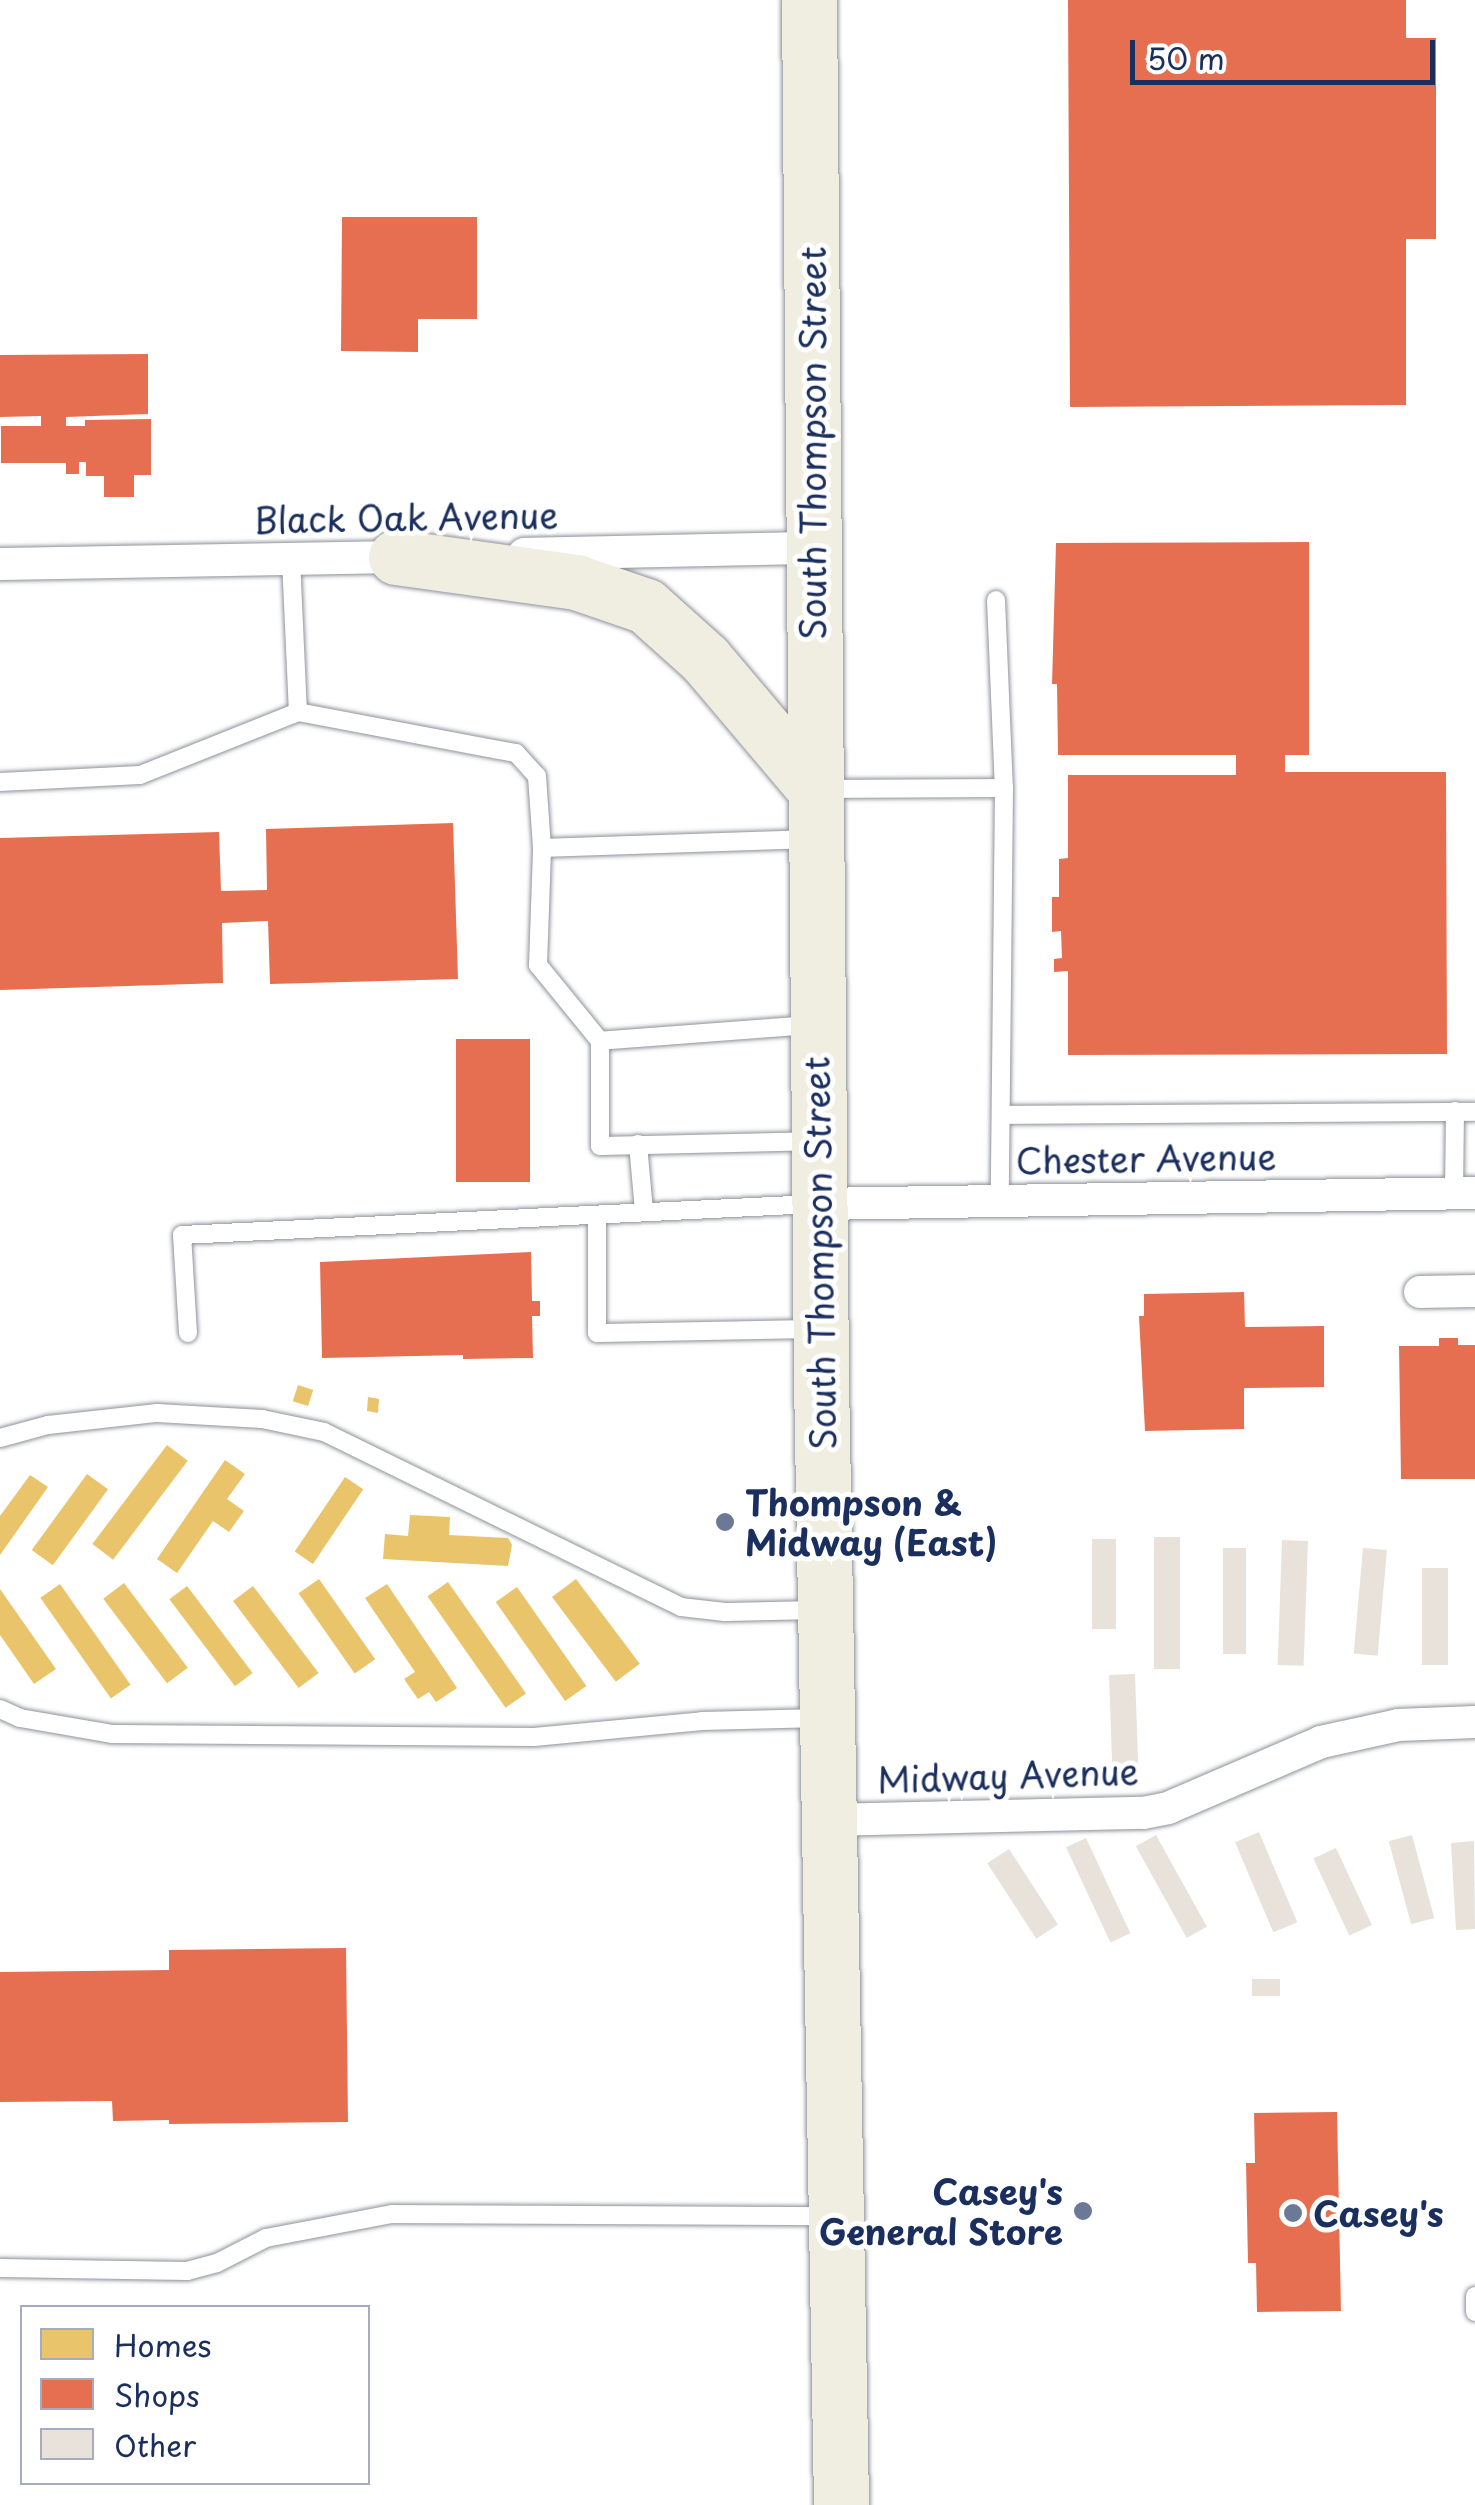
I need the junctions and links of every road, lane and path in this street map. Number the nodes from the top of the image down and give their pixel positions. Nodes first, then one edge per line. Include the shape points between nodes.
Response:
1 (808, 0) edge
2 (814, 548) junction
3 (396, 557) junction
4 (292, 559) junction
5 (0, 564) edge
6 (996, 600) dead end
7 (298, 712) junction
8 (0, 782) edge
9 (1004, 788) junction
10 (815, 814) junction
11 (542, 848) junction
12 (816, 1024) junction
13 (600, 1042) junction
14 (1455, 1112) junction
15 (1475, 1112) edge
16 (1001, 1114) junction
17 (818, 1141) junction
18 (638, 1144) junction
19 (1464, 1193) edge
20 (1000, 1201) junction
21 (819, 1204) junction
22 (644, 1211) junction
23 (598, 1215) junction
24 (1475, 1291) edge
25 (1420, 1292) dead end
26 (820, 1329) junction
27 (188, 1333) dead end
28 (0, 1438) edge
29 (824, 1610) junction
30 (0, 1710) edge
31 (825, 1718) junction
32 (1475, 1722) edge
33 (826, 1820) junction
34 (835, 2216) junction
35 (0, 2268) edge
36 (1475, 2296) edge
37 (1475, 2312) edge
38 (841, 2505) edge

1 - 2 highway, South Thompson Street
2 - 3 street, Black Oak Avenue
2 - 10 highway, South Thompson Street
3 - 4 street, Black Oak Avenue
3 - 10 highway via 576,582 646,606 705,659
4 - 5 street, Black Oak Avenue
4 - 7 lane
6 - 9 lane
7 - 8 lane via 140,774
7 - 11 lane via 516,753 536,776
9 - 10 lane
9 - 16 lane
10 - 11 lane
10 - 12 highway, South Thompson Street
11 - 13 lane via 538,965
12 - 13 lane
12 - 17 highway, South Thompson Street
13 - 18 lane via 600,1146
14 - 15 lane
14 - 16 lane
14 - 19 lane
16 - 20 lane
17 - 18 lane
17 - 21 highway, South Thompson Street
18 - 22 lane
19 - 20 street, Chester Avenue
20 - 21 street, Chester Avenue
21 - 22 lane
21 - 26 highway, South Thompson Street
22 - 23 lane
23 - 26 lane via 597,1332
23 - 27 lane via 182,1235
24 - 25 street
26 - 29 highway, South Thompson Street
28 - 29 lane via 48,1425 157,1414 324,1432 681,1607
29 - 31 highway, South Thompson Street
30 - 31 lane via 112,1734 255,1736 534,1737 702,1721
31 - 33 highway, South Thompson Street
32 - 33 street, Midway Avenue via 1398,1724 1321,1742 1143,1813
33 - 34 highway, South Thompson Street
34 - 35 lane via 392,2214 266,2238 188,2271
34 - 38 highway, South Thompson Street
36 - 37 lane

